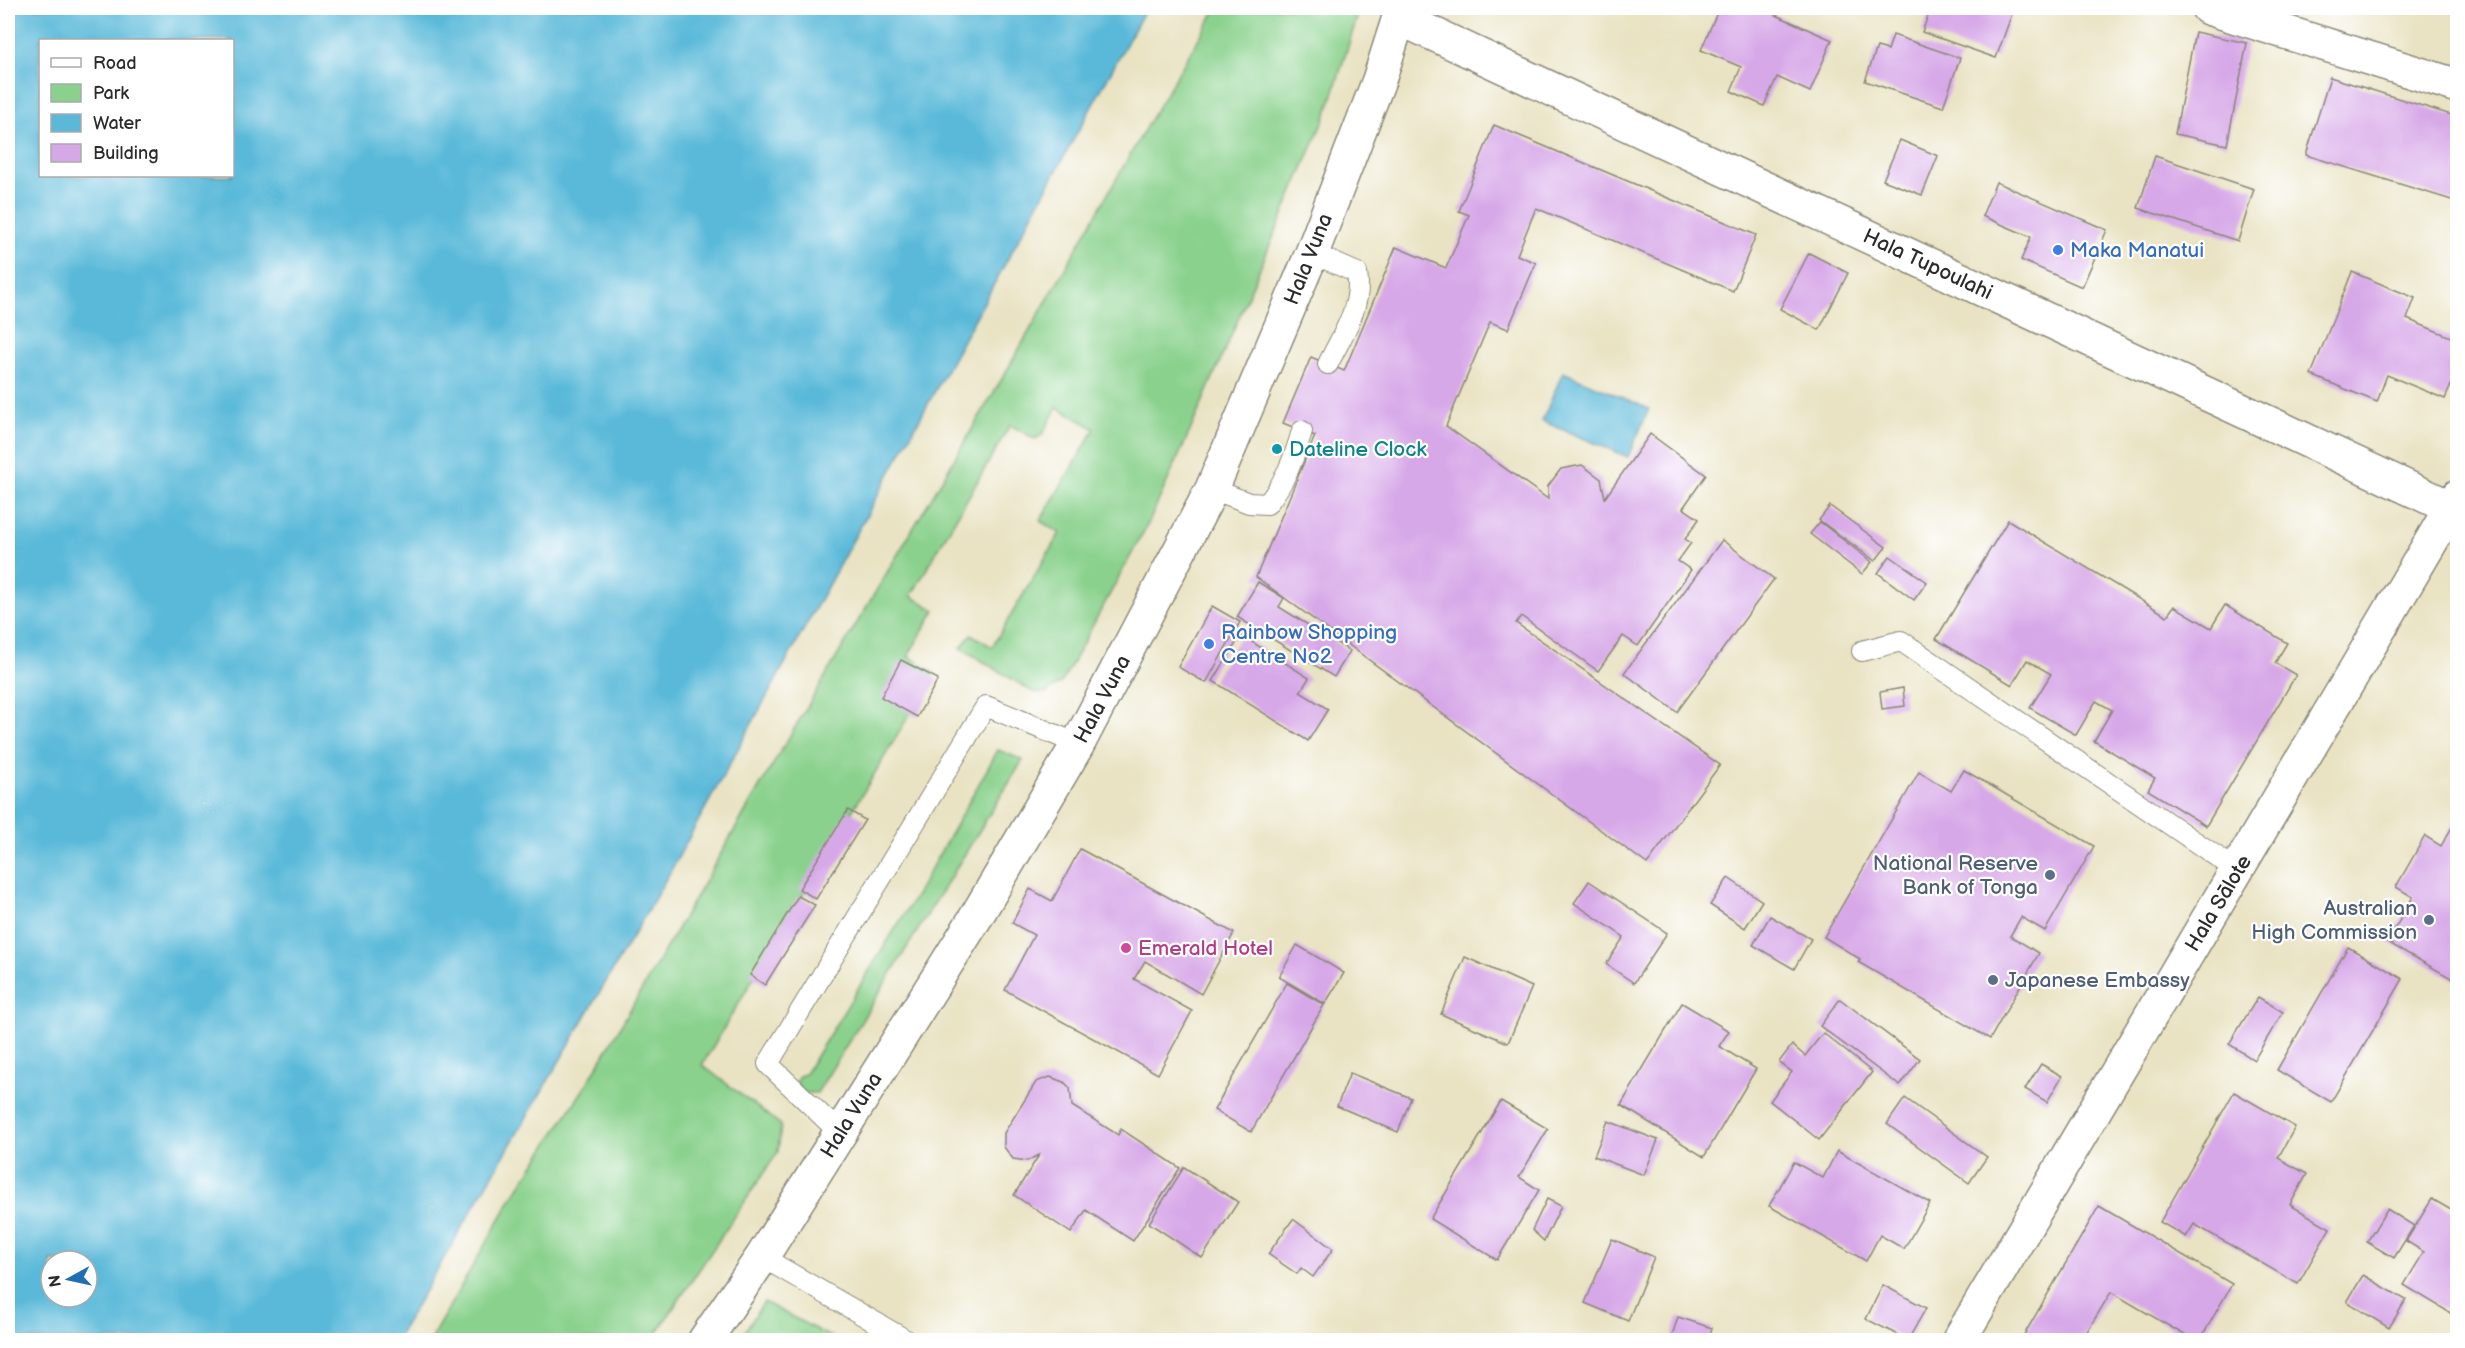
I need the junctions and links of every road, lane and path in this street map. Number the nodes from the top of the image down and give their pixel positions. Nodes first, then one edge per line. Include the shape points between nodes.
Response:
1 (2208, 8) edge
2 (1400, 13) edge
3 (2457, 86) edge
4 (1312, 253) junction
5 (1328, 364) dead end
6 (1302, 431) dead end
7 (1212, 489) junction
8 (2456, 505) edge
9 (1862, 651) dead end
10 (1078, 744) junction
11 (2238, 871) junction
12 (840, 1133) junction
13 (762, 1257) junction
14 (705, 1341) edge
15 (906, 1341) edge
16 (1959, 1341) edge

1 - 3 main road
2 - 4 main road, Hala Vuna via 1379,80
2 - 8 main road, Hala Tupoulahi
4 - 5 lane via 1357,273 1359,285 1355,309
4 - 7 main road, Hala Vuna
6 - 7 lane via 1282,485 1268,504 1249,503
7 - 10 main road, Hala Vuna
8 - 11 main road, Hala Sālote
9 - 11 lane via 1901,641
10 - 12 main road, Hala Vuna via 976,917
10 - 12 lane via 986,706 768,1064
11 - 16 main road, Hala Sālote
12 - 13 main road, Hala Vuna
13 - 14 main road, Hala Vuna
13 - 15 lane

